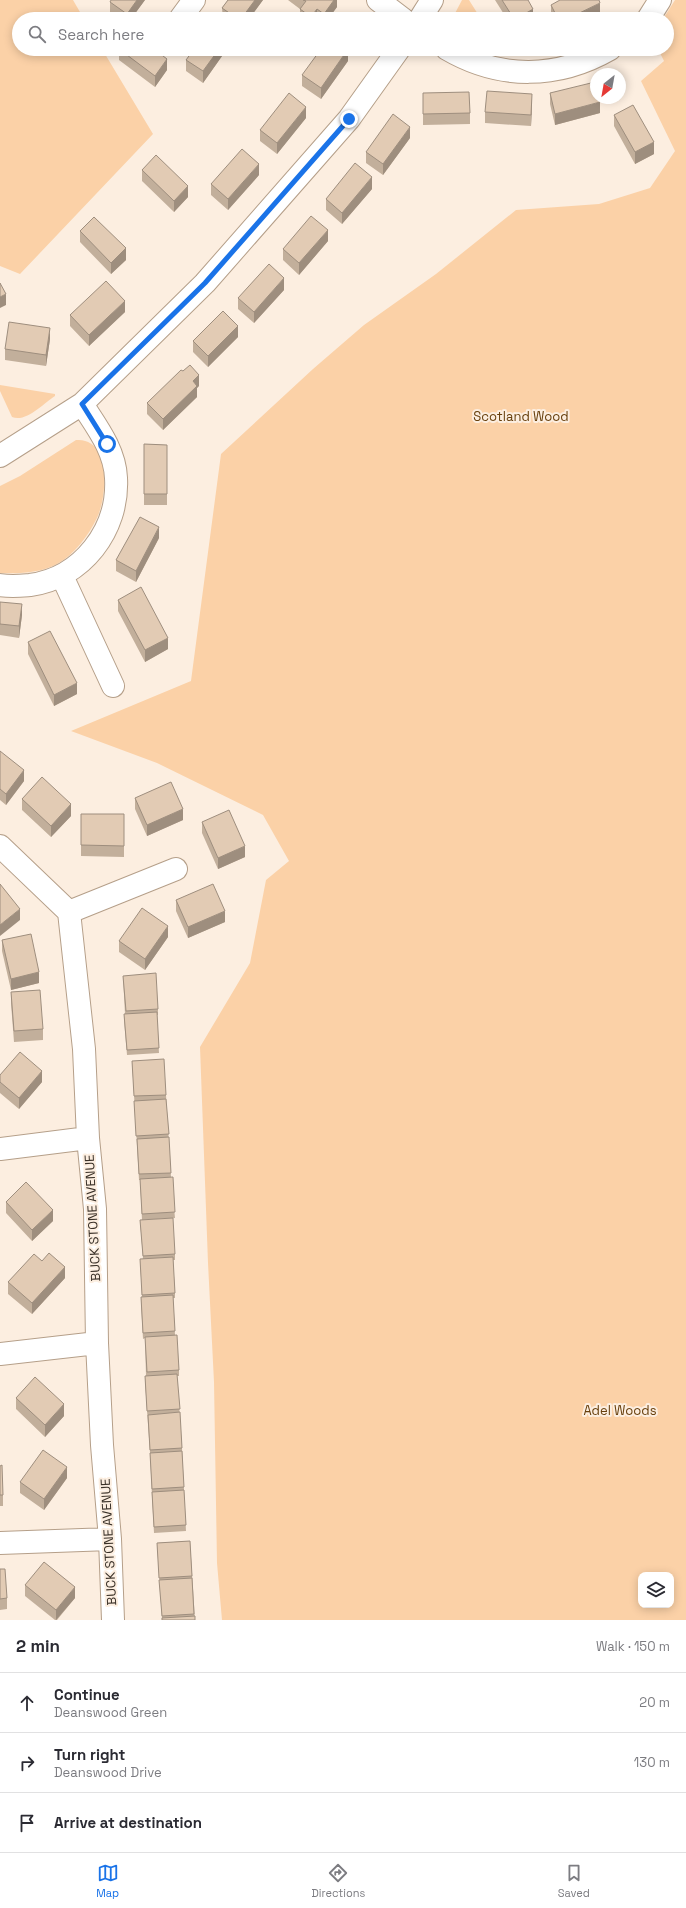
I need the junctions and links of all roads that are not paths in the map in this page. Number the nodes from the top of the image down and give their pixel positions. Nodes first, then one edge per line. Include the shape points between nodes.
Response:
1 (194, 0) edge
2 (378, 0) edge
3 (432, 0) edge
4 (660, 0) edge
5 (185, 12) edge
6 (394, 12) edge
7 (424, 12) edge
8 (652, 12) edge
9 (394, 56) edge
10 (461, 56) edge
11 (597, 56) edge
12 (82, 404) junction
13 (2, 448) edge
14 (62, 576) junction
15 (0, 585) edge
16 (114, 686) dead end
17 (0, 846) edge
18 (176, 869) dead end
19 (69, 912) junction
20 (88, 1138) junction
21 (0, 1149) edge
22 (96, 1343) junction
23 (0, 1354) edge
24 (110, 1539) junction
25 (0, 1543) edge
26 (113, 1620) edge

1 - 5 street
2 - 6 street
3 - 7 street
4 - 8 street
9 - 12 street via 349,119 205,283
10 - 11 street via 497,69 525,72 567,68
12 - 13 street
12 - 14 street via 107,444 116,477 113,511 100,542 76,567
14 - 15 street via 45,583 11,587
14 - 16 street
17 - 19 street
18 - 19 street
19 - 20 street, BUCK STONE AVENUE via 84,1049
20 - 21 street
20 - 22 street, BUCK STONE AVENUE via 95,1209
22 - 23 street
22 - 24 street, BUCK STONE AVENUE
24 - 25 street
24 - 26 street, BUCK STONE AVENUE

